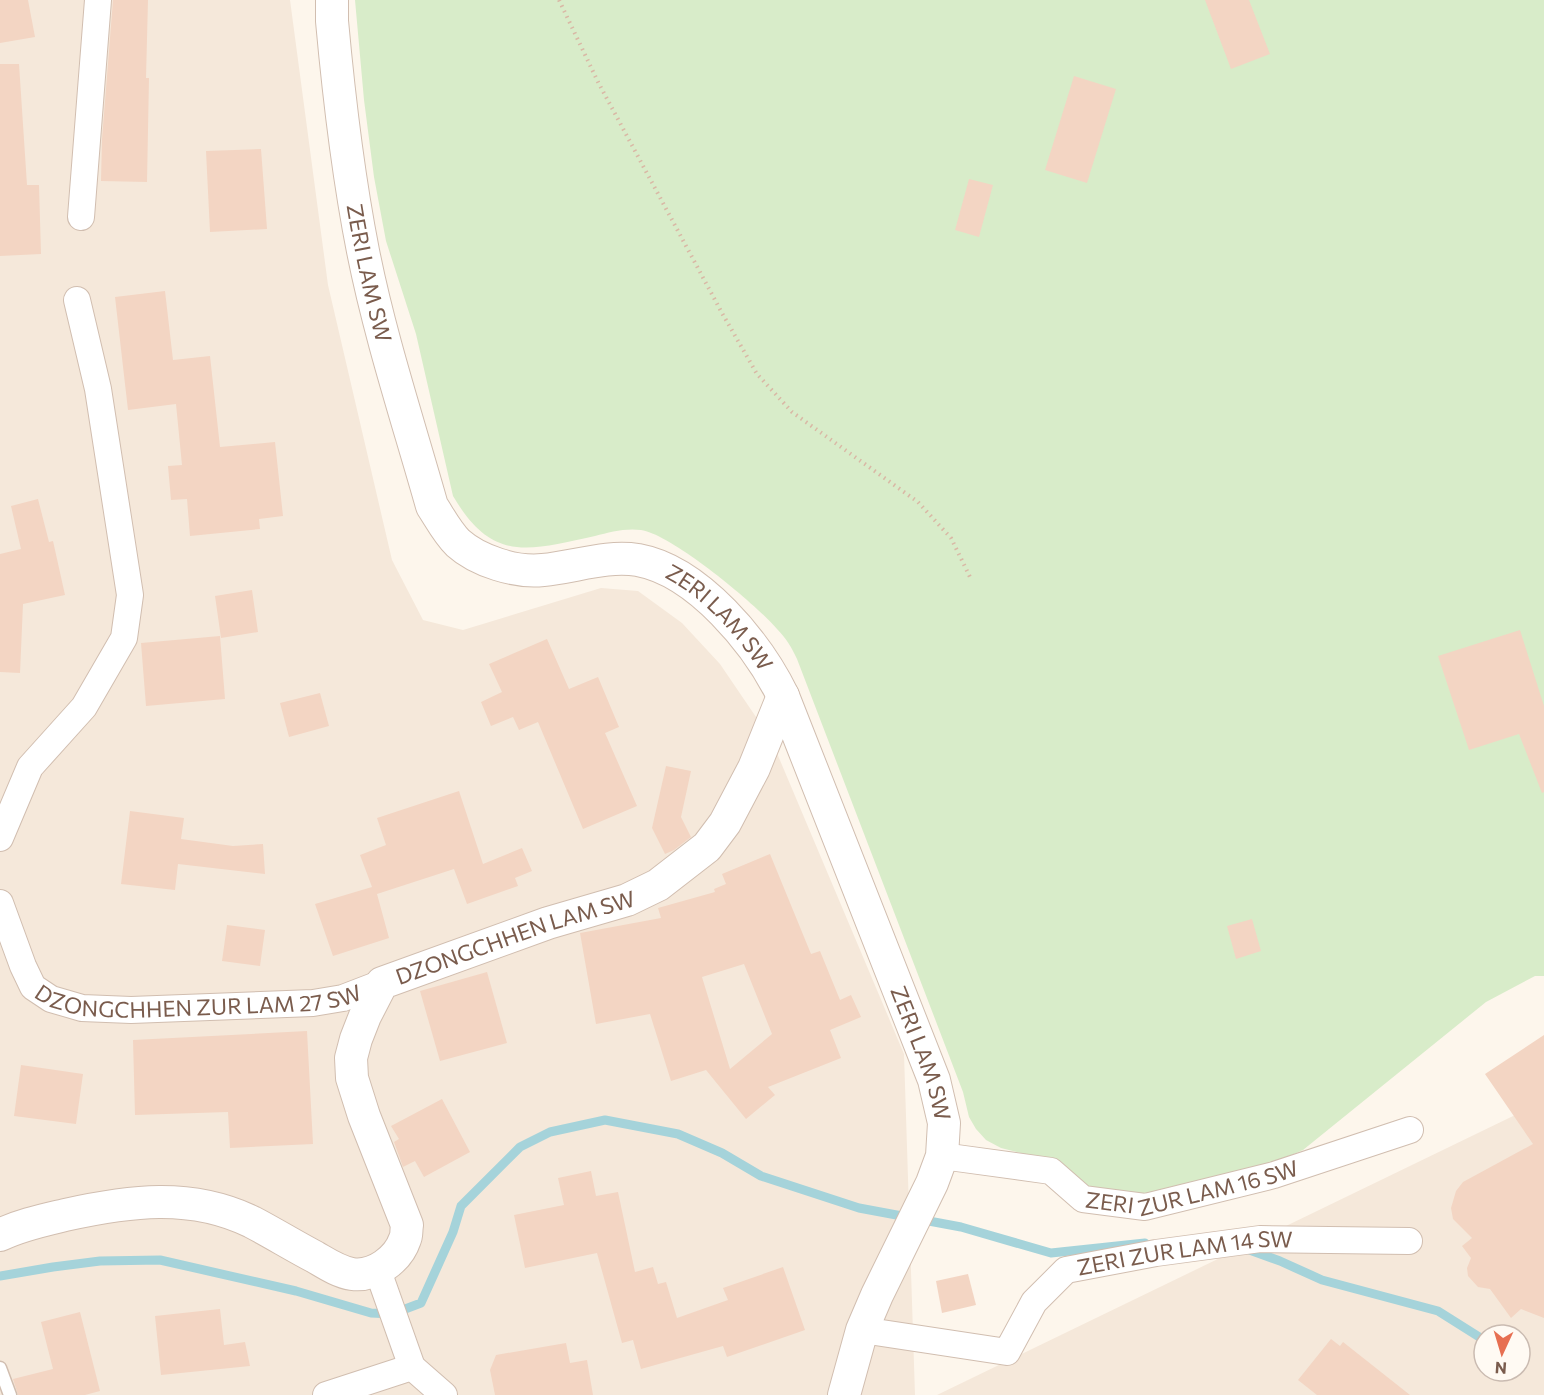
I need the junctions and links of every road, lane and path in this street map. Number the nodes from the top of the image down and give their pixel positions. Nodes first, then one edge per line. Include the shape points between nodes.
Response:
1 (98, 0) edge
2 (332, 0) edge
3 (559, 0) edge
4 (81, 217) dead end
5 (77, 300) dead end
6 (969, 577) dead end
7 (783, 696) junction
8 (0, 838) edge
9 (0, 903) edge
10 (382, 983) junction
11 (1410, 1130) dead end
12 (942, 1156) junction
13 (0, 1235) edge
14 (1409, 1241) dead end
15 (378, 1271) junction
16 (862, 1330) junction
17 (412, 1367) junction
18 (0, 1368) edge
19 (10, 1395) edge
20 (326, 1395) edge
21 (444, 1395) edge
22 (844, 1395) edge

1 - 4 street
2 - 7 street, ZERI LAM SW via 345,148 363,253 432,506 444,525 458,543 476,555 520,568 541,570 608,559 657,565 711,601 752,646
3 - 6 path via 604,92 757,374 792,412 918,502 951,538
5 - 8 street via 98,389 130,595 124,638 84,707 30,767
7 - 10 street, DZONGCHHEN LAM SW via 754,768 725,823 707,846 658,885 627,900 548,922
7 - 12 street, ZERI LAM SW via 934,1080 944,1123
9 - 10 street, DZONGCHHEN ZUR LAM 27 SW via 33,987 51,999 82,1008 131,1010 313,1003 343,998
10 - 15 street, DZONGCHHEN LAM SW via 365,1016 351,1058 352,1078 364,1116 407,1225 398,1251
11 - 12 street, ZERI ZUR LAM 16 SW via 1274,1175 1145,1207 1083,1199 1051,1171
12 - 16 street, ZERI LAM SW
13 - 15 street via 107,1205 170,1201 211,1207 249,1221 336,1269 352,1274
14 - 16 street, ZERI ZUR LAM 14 SW via 1260,1239 1066,1269 1034,1302 1006,1352
15 - 17 street
16 - 22 street, ZERI LAM SW
17 - 20 street
17 - 21 street
18 - 19 lane

